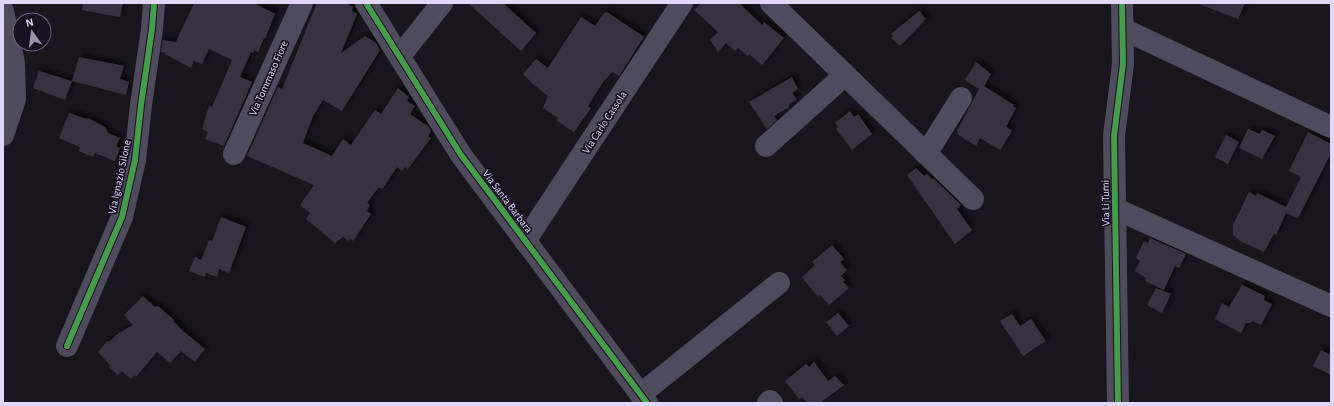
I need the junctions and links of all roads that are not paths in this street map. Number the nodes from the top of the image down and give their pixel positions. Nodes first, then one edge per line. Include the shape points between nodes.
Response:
1 (154, 3) edge
2 (302, 3) edge
3 (366, 3) edge
4 (442, 3) edge
5 (682, 3) edge
6 (771, 3) edge
7 (1122, 3) edge
8 (3, 11) edge
9 (1123, 29) junction
10 (400, 56) junction
11 (845, 75) junction
12 (961, 98) dead end
13 (1331, 127) edge
14 (3, 135) edge
15 (766, 146) dead end
16 (234, 154) dead end
17 (926, 154) junction
18 (973, 199) dead end
19 (1114, 208) junction
20 (526, 241) junction
21 (779, 283) dead end
22 (1331, 306) edge
23 (67, 346) dead end
24 (644, 399) edge
25 (768, 403) edge
26 (772, 403) edge
27 (1118, 403) edge

1 - 23 street, Via Ignazio Silone via 135,160 122,217
2 - 16 street, Via Tommaso Fiore
3 - 10 street, Via Santa Barbara
4 - 10 street
5 - 20 street, Via Carlo Cassola
6 - 11 street
7 - 9 street, Via Li Tumi
8 - 14 street via 14,63 15,99
9 - 13 street
9 - 19 street, Via Li Tumi via 1123,64 1114,136
10 - 20 street, Via Santa Barbara via 461,155
11 - 15 street
11 - 17 street
12 - 17 street
17 - 18 street
19 - 22 street
19 - 27 street, Via Li Tumi
20 - 24 street, Via Santa Barbara
21 - 24 street
25 - 26 street

